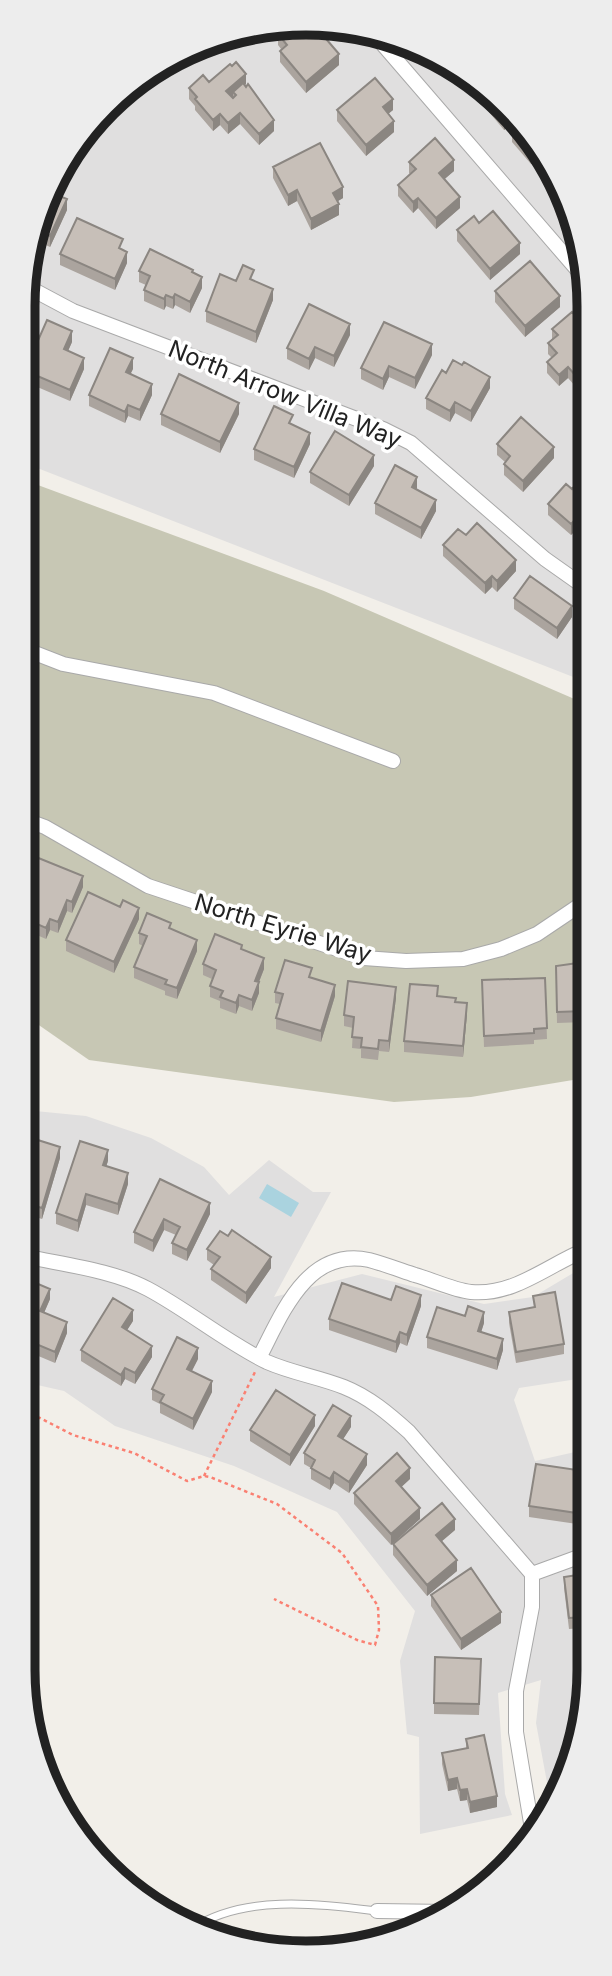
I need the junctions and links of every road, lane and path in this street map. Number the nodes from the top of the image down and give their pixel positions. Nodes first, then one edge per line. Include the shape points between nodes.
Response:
1 (385, 47) edge
2 (574, 266) edge
3 (36, 291) edge
4 (577, 582) edge
5 (35, 653) edge
6 (393, 761) dead end
7 (35, 823) edge
8 (577, 907) edge
9 (577, 1253) edge
10 (35, 1259) edge
11 (258, 1363) junction
12 (35, 1416) edge
13 (204, 1476) junction
14 (577, 1558) edge
15 (532, 1574) junction
16 (274, 1599) dead end
17 (531, 1821) edge
18 (377, 1911) joint
19 (429, 1912) edge
20 (206, 1922) edge

1 - 2 street
3 - 4 street, North Arrow Villa Way via 74,311 411,443
5 - 6 street via 64,664 214,693
7 - 8 street, North Eyrie Way via 148,886 365,958 463,959 537,934
9 - 11 street via 500,1291 471,1292 368,1260 329,1264 311,1274 290,1298
10 - 11 street via 147,1288
11 - 13 path
11 - 15 street via 344,1387 386,1411
12 - 13 path via 73,1435 134,1453 187,1481
13 - 16 path via 278,1504 342,1553 379,1606 374,1645
14 - 15 street
15 - 17 street via 532,1607 516,1691 516,1732
18 - 19 street
18 - 20 lane via 307,1905 257,1907

